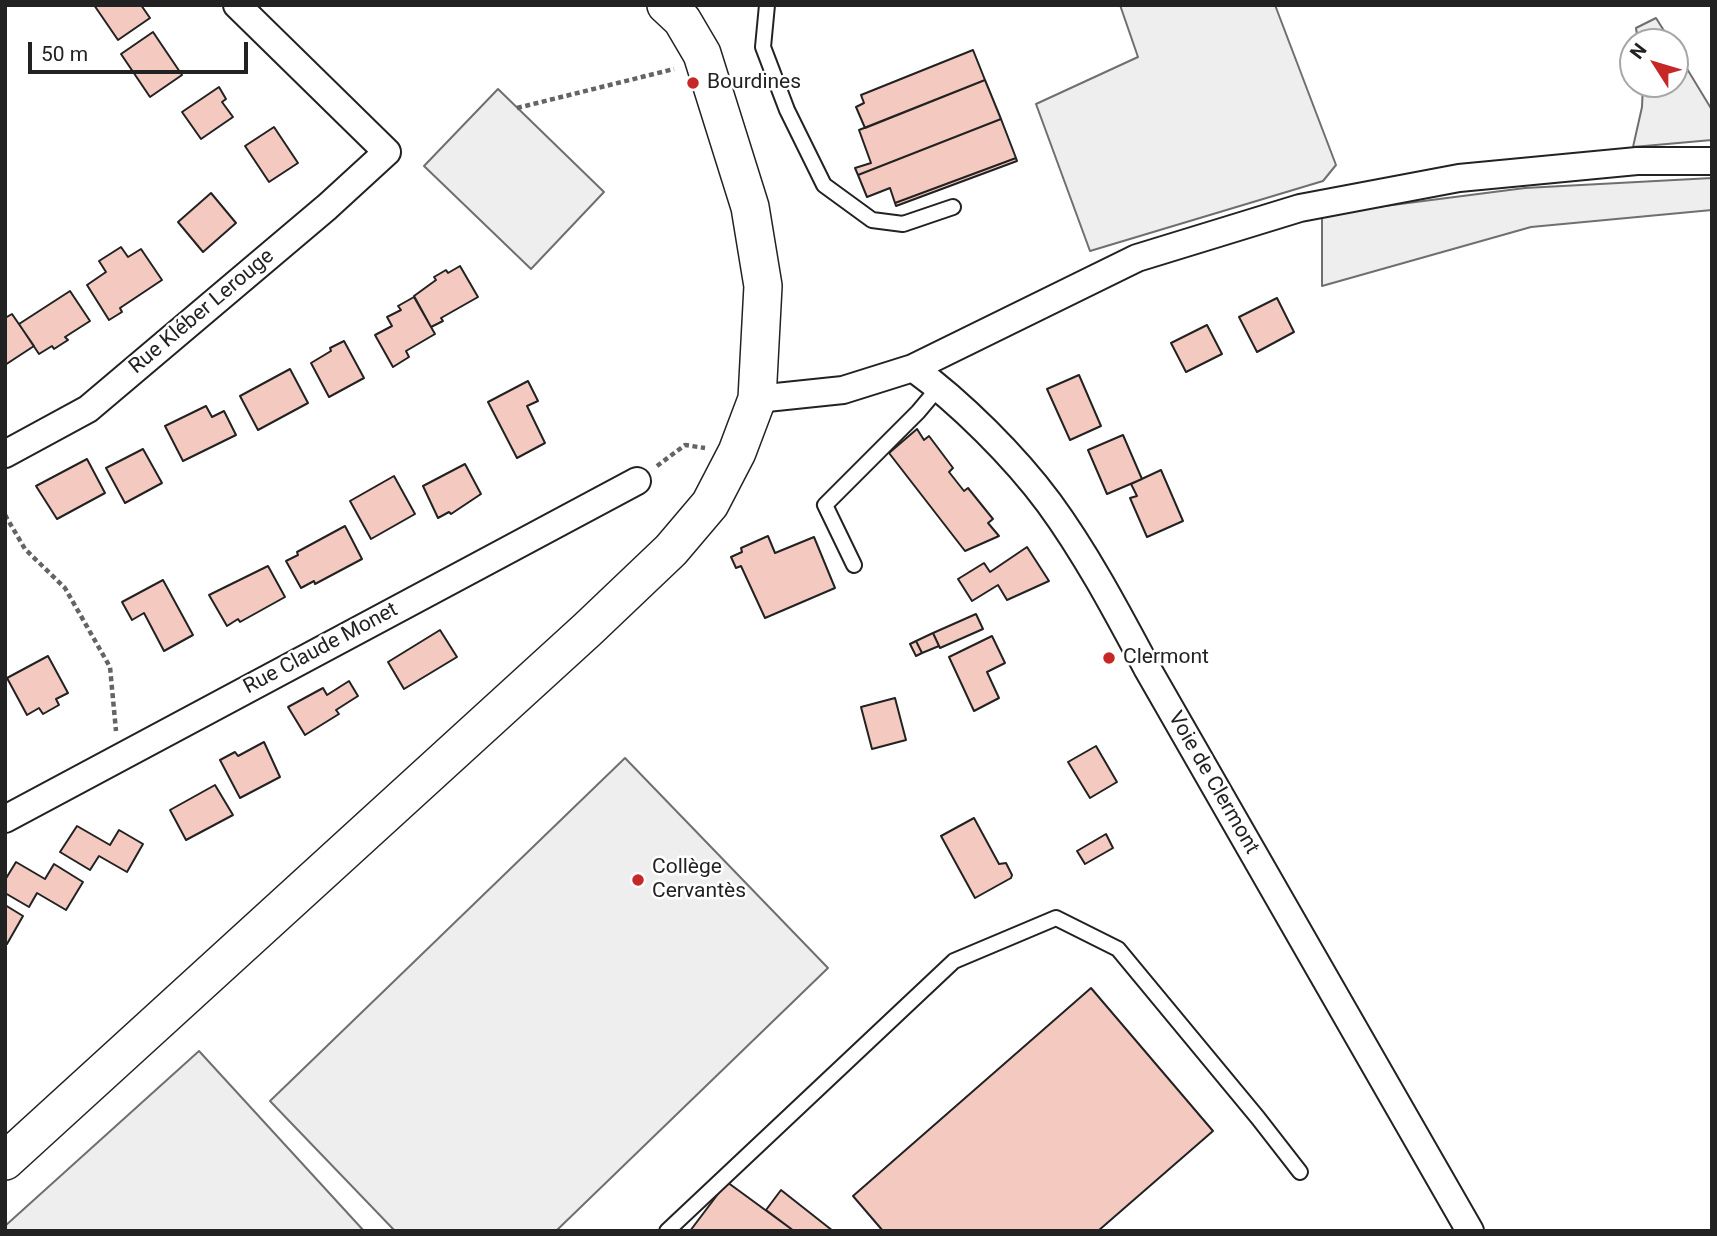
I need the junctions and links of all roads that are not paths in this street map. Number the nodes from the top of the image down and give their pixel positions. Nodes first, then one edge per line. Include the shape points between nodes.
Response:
1 (237, 5) edge
2 (666, 5) edge
3 (701, 5) edge
4 (767, 5) edge
5 (704, 58) junction
6 (1712, 161) edge
7 (953, 207) dead end
8 (913, 368) junction
9 (939, 387) junction
10 (757, 399) junction
11 (5, 454) edge
12 (637, 481) road end
13 (854, 565) dead end
14 (5, 818) edge
15 (5, 1161) edge
16 (1300, 1172) dead end
17 (667, 1231) edge
18 (1470, 1231) edge

1 - 11 street, Rue Kléber Lerouge via 387,152 88,409
2 - 5 street via 682,20
3 - 5 street
4 - 7 lane via 763,47 824,185 872,220 903,224
5 - 10 street via 750,207 763,286
6 - 8 street via 1637,161 1459,178 1300,208 1137,258
8 - 9 street, Voie de Clermont
8 - 10 street via 843,390
9 - 13 lane via 825,505
9 - 18 street, Voie de Clermont via 1048,502 1102,584
10 - 15 street via 710,504 671,550
12 - 14 street, Rue Claude Monet
16 - 17 lane via 1118,949 1056,918 954,961

